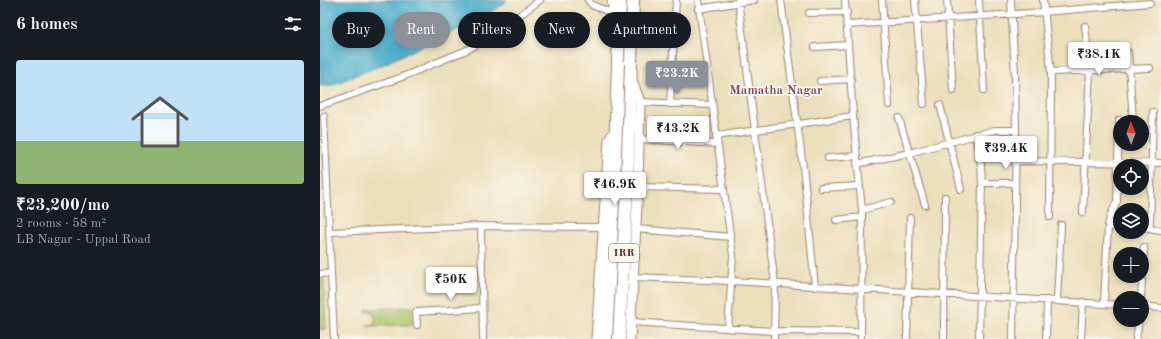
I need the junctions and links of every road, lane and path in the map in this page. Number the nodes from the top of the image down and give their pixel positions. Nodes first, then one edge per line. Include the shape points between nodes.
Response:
1 (540, 0) edge
2 (588, 0) edge
3 (612, 0) edge
4 (620, 0) edge
5 (633, 0) edge
6 (639, 0) edge
7 (676, 0) edge
8 (698, 0) edge
9 (754, 0) edge
10 (781, 0) edge
11 (845, 0) edge
12 (882, 0) edge
13 (915, 0) edge
14 (947, 0) edge
15 (979, 0) edge
16 (1011, 0) edge
17 (1043, 0) edge
18 (738, 1) edge
19 (1150, 3) dead end
20 (698, 9) junction
21 (605, 12) edge
22 (615, 12) edge
23 (617, 12) edge
24 (846, 12) junction
25 (1044, 12) junction
26 (809, 14) dead end
27 (1012, 14) junction
28 (981, 16) junction
29 (948, 19) junction
30 (916, 21) junction
31 (883, 23) junction
32 (847, 25) junction
33 (1085, 26) dead end
34 (848, 45) junction
35 (815, 47) dead end
36 (616, 48) edge
37 (1128, 53) dead end
38 (631, 59) junction
39 (1150, 68) dead end
40 (1130, 69) junction
41 (1090, 70) junction
42 (1051, 72) junction
43 (630, 77) junction
44 (851, 79) junction
45 (820, 81) dead end
46 (953, 90) dead end
47 (984, 90) dead end
48 (640, 102) junction
49 (670, 104) junction
50 (924, 104) dead end
51 (712, 105) junction
52 (889, 105) dead end
53 (940, 105) dead end
54 (320, 106) edge
55 (1153, 112) dead end
56 (1133, 115) edge
57 (324, 116) dead end
58 (853, 116) junction
59 (899, 118) dead end
60 (797, 124) junction
61 (616, 128) junction
62 (756, 130) junction
63 (1016, 130) junction
64 (975, 134) junction
65 (716, 136) junction
66 (639, 139) junction
67 (949, 141) junction
68 (717, 144) junction
69 (908, 153) junction
70 (857, 156) junction
71 (828, 158) dead end
72 (1015, 161) junction
73 (1051, 161) junction
74 (1085, 161) junction
75 (1113, 162) edge
76 (1152, 162) junction
77 (1161, 162) edge
78 (858, 164) junction
79 (323, 178) edge
80 (982, 183) junction
81 (1014, 183) junction
82 (860, 186) junction
83 (638, 187) junction
84 (821, 188) dead end
85 (724, 189) junction
86 (961, 189) dead end
87 (1117, 195) edge
88 (945, 197) dead end
89 (891, 202) dead end
90 (925, 205) dead end
91 (1082, 212) dead end
92 (862, 214) junction
93 (1050, 217) dead end
94 (910, 218) dead end
95 (836, 220) dead end
96 (1060, 225) dead end
97 (481, 226) junction
98 (1108, 226) junction
99 (1113, 226) edge
100 (604, 228) junction
101 (1150, 228) joint
102 (636, 229) junction
103 (1161, 230) edge
104 (329, 232) junction
105 (731, 237) junction
106 (331, 273) junction
107 (320, 274) edge
108 (633, 277) junction
109 (732, 281) junction
110 (775, 284) junction
111 (815, 287) junction
112 (862, 290) junction
113 (909, 293) junction
114 (944, 295) junction
115 (980, 296) junction
116 (1013, 298) junction
117 (1047, 300) junction
118 (1057, 300) junction
119 (1083, 302) junction
120 (1104, 303) junction
121 (1113, 304) edge
122 (1149, 307) edge
123 (482, 308) junction
124 (1161, 308) edge
125 (631, 322) junction
126 (416, 325) dead end
127 (1137, 327) edge
128 (728, 328) junction
129 (774, 331) junction
130 (606, 336) edge
131 (861, 336) edge
132 (623, 337) edge
133 (334, 339) edge
134 (482, 339) edge
135 (596, 339) edge
136 (774, 339) edge
137 (907, 339) edge
138 (944, 339) edge
139 (979, 339) edge
140 (1013, 339) edge
141 (1046, 339) edge
142 (1081, 339) edge
143 (1136, 339) edge

1 - 54 street via 492,36 469,49 402,77
2 - 21 street
3 - 22 street
4 - 23 highway, IRR
5 - 38 highway, IRR
6 - 38 street via 636,43
7 - 49 street
8 - 20 street
9 - 18 street
10 - 60 street
11 - 24 street
12 - 31 street
13 - 30 street
14 - 29 street
15 - 28 street
16 - 27 street
17 - 25 street
18 - 20 street
18 - 62 street
19 - 25 street
20 - 51 street
24 - 26 street
24 - 32 street
25 - 27 street
25 - 42 street
27 - 28 street
27 - 63 street
28 - 29 street
28 - 47 street
29 - 30 street
29 - 46 street
30 - 31 street
30 - 50 street
31 - 32 street
31 - 52 street
32 - 34 street
33 - 41 street
34 - 35 street
34 - 44 street
36 - 61 highway, IRR
37 - 40 street
38 - 43 highway, IRR
39 - 40 street
40 - 41 street
40 - 56 street
41 - 42 street
41 - 74 street
42 - 73 street
43 - 48 street
43 - 132 highway, IRR
44 - 45 street
44 - 58 street
48 - 49 street
48 - 66 street
49 - 51 street
51 - 65 street
53 - 67 street
55 - 76 street
57 - 79 street
58 - 60 street
58 - 70 street
59 - 69 street
60 - 62 street
60 - 111 street
61 - 100 street via 609,140
61 - 130 highway, IRR
62 - 65 street
62 - 110 street
63 - 64 street via 994,130
63 - 72 street
64 - 67 street
64 - 80 street
65 - 68 street
66 - 68 street
66 - 83 street
67 - 69 street
67 - 86 street
68 - 85 street
69 - 78 street
69 - 90 street
70 - 71 street
70 - 78 street
72 - 73 street
72 - 81 street
73 - 74 street
73 - 93 street
74 - 75 street
74 - 91 street
76 - 77 street
76 - 101 street
78 - 82 street
79 - 104 street
80 - 81 street
80 - 115 street
81 - 116 street
82 - 84 street
82 - 92 street
83 - 85 street
83 - 102 street
85 - 105 street
87 - 98 street
88 - 114 street
89 - 92 street
92 - 95 street
92 - 112 street
94 - 113 street
96 - 118 street
97 - 100 street
97 - 104 street
97 - 123 street
98 - 99 street
98 - 120 street
100 - 135 street
101 - 103 street
102 - 105 street
102 - 108 street
104 - 106 street via 327,245
105 - 109 street
106 - 107 street
106 - 133 street
108 - 109 street
108 - 125 street
109 - 110 street
109 - 128 street
110 - 111 street
110 - 129 street
111 - 112 street
112 - 113 street
112 - 131 street
113 - 114 street
113 - 137 street
114 - 115 street
114 - 138 street
115 - 116 street
115 - 139 street
116 - 117 street
116 - 140 street
117 - 118 street
117 - 141 street
118 - 119 street
119 - 120 street
119 - 142 street
120 - 121 street
122 - 124 street
123 - 126 street via 416,312
123 - 134 street
125 - 128 street
125 - 132 street
127 - 143 street
128 - 129 street
129 - 131 street
129 - 136 street

